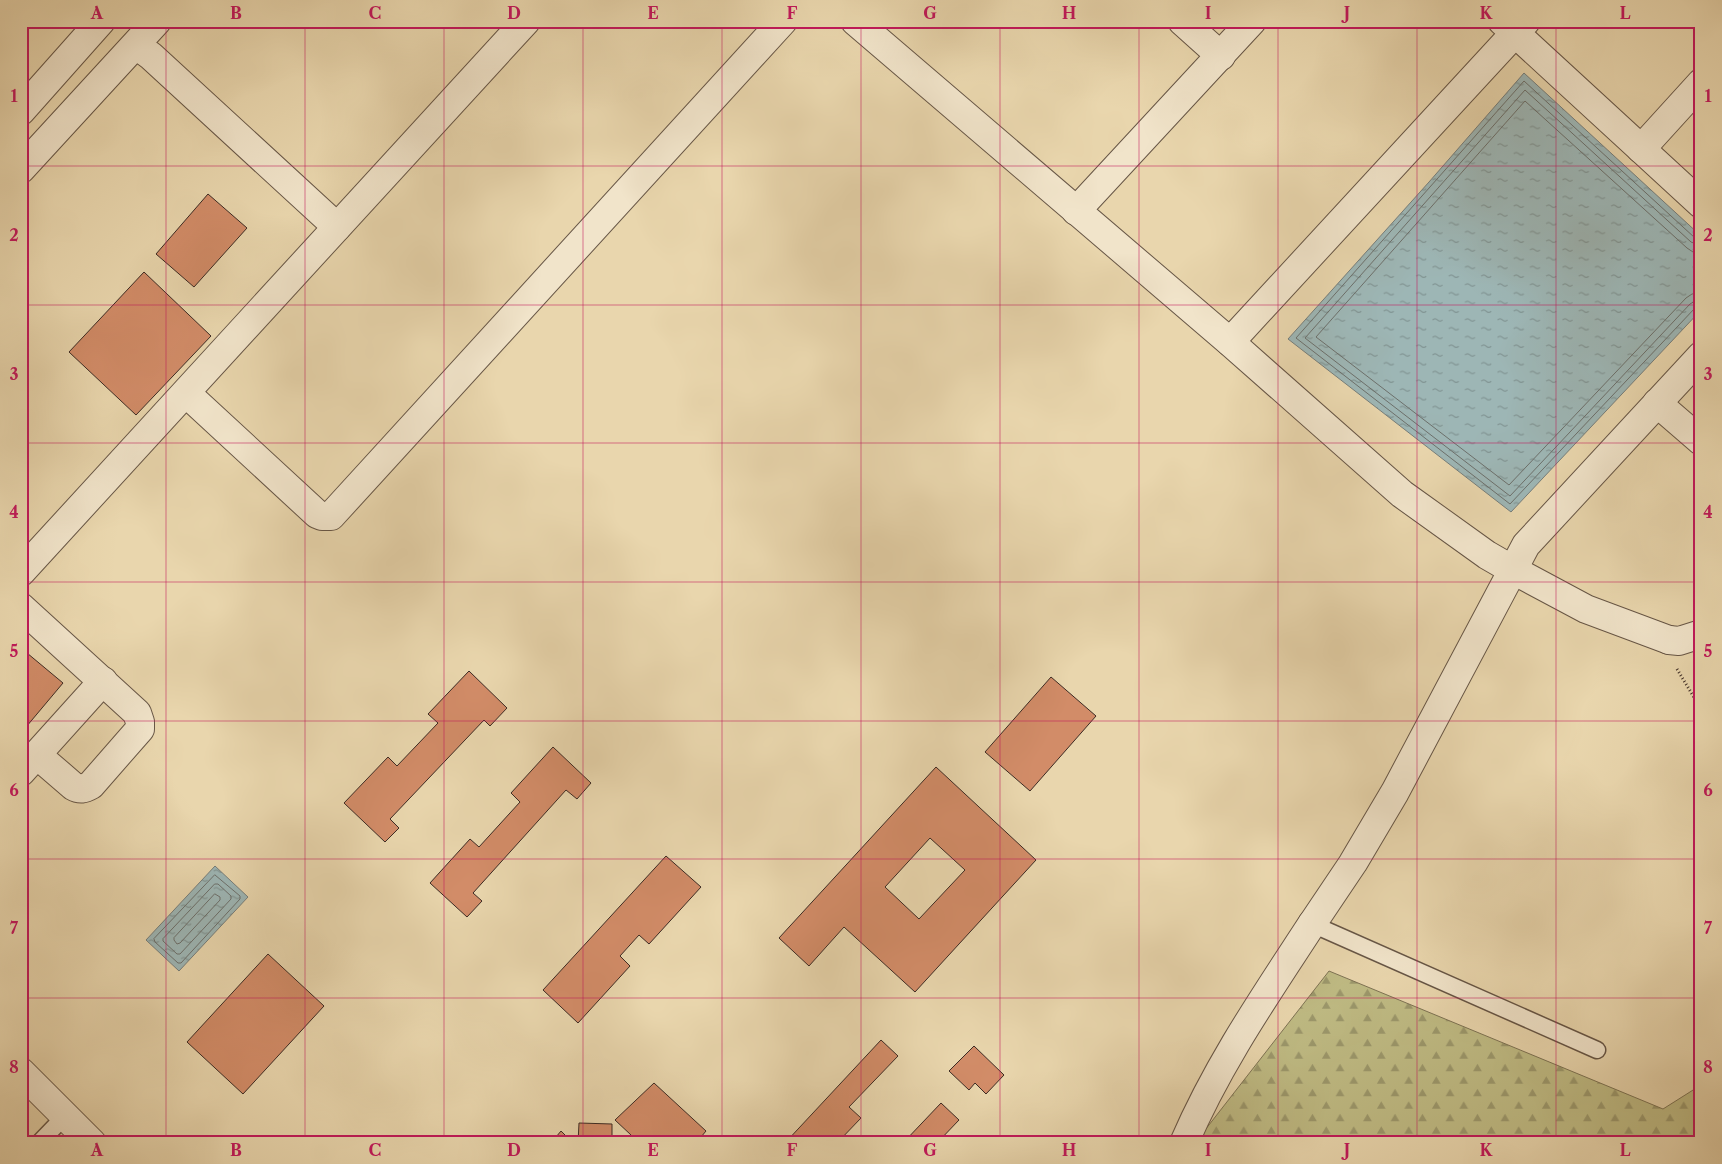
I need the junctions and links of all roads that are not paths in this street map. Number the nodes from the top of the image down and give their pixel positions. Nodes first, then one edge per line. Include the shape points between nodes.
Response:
1 (101, 21) edge
2 (157, 21) edge
3 (526, 21) edge
4 (783, 21) edge
5 (855, 21) edge
6 (1182, 21) edge
7 (1252, 21) edge
8 (1514, 25) edge
9 (136, 45) junction
10 (1221, 56) junction
11 (1701, 83) edge
12 (21, 111) edge
13 (1640, 149) junction
14 (21, 170) edge
15 (1701, 204) edge
16 (1076, 211) junction
17 (337, 227) junction
18 (1230, 342) junction
19 (1701, 356) edge
20 (186, 393) junction
21 (1658, 402) junction
22 (1701, 441) edge
23 (1513, 570) junction
24 (21, 572) edge
25 (21, 607) edge
26 (1701, 634) edge
27 (103, 681) junction
28 (29, 763) edge
29 (1312, 924) junction
30 (1597, 1050) dead end
31 (21, 1072) edge
32 (64, 1116) junction
33 (39, 1143) edge
34 (92, 1143) edge
35 (1184, 1143) edge

1 - 12 street
2 - 9 street
3 - 17 street
4 - 20 street via 331,516 317,514
5 - 16 street
6 - 10 street
7 - 10 street
8 - 13 street
8 - 18 street
9 - 14 street
9 - 17 street
10 - 16 street
11 - 13 street
13 - 15 street
16 - 18 street
17 - 20 street
18 - 23 street via 1402,494
19 - 21 street
20 - 24 street
21 - 22 street
21 - 23 street via 1526,545
23 - 26 street via 1586,609 1671,640 1679,641
23 - 29 street via 1395,792
25 - 27 street
27 - 28 street
27 - 28 street via 137,713 140,729 91,785 78,789
29 - 30 lane
29 - 35 street via 1229,1052 1199,1107
31 - 32 street
32 - 33 lane
32 - 34 street

